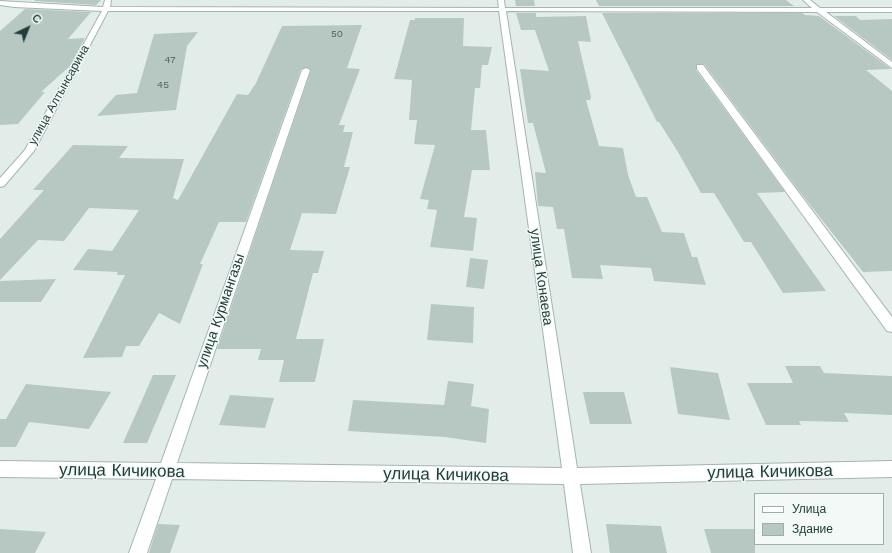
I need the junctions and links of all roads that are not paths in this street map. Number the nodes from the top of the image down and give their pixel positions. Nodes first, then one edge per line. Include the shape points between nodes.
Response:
1 (108, 0) edge
2 (806, 0) edge
3 (0, 3) edge
4 (501, 4) edge
5 (14, 5) junction
6 (106, 9) junction
7 (817, 10) junction
8 (892, 10) edge
9 (0, 12) edge
10 (892, 66) edge
11 (700, 67) dead end
12 (306, 70) dead end
13 (0, 184) edge
14 (892, 327) edge
15 (0, 469) edge
16 (892, 469) edge
17 (165, 472) junction
18 (570, 476) junction
19 (138, 553) edge
20 (582, 553) edge

1 - 6 street, улица Алтынсарина
2 - 7 street
3 - 5 street
4 - 6 street
4 - 7 street
4 - 18 street, улица Конаева
5 - 6 street
5 - 9 street
6 - 13 street, улица Алтынсарина via 29,151
7 - 8 street
7 - 10 street
11 - 14 street
12 - 17 street, улица Курмангазы
15 - 17 street, улица Кичикова
16 - 18 street, улица Кичикова
17 - 18 street, улица Кичикова
17 - 19 street, улица Курмангазы
18 - 20 street, улица Конаева

